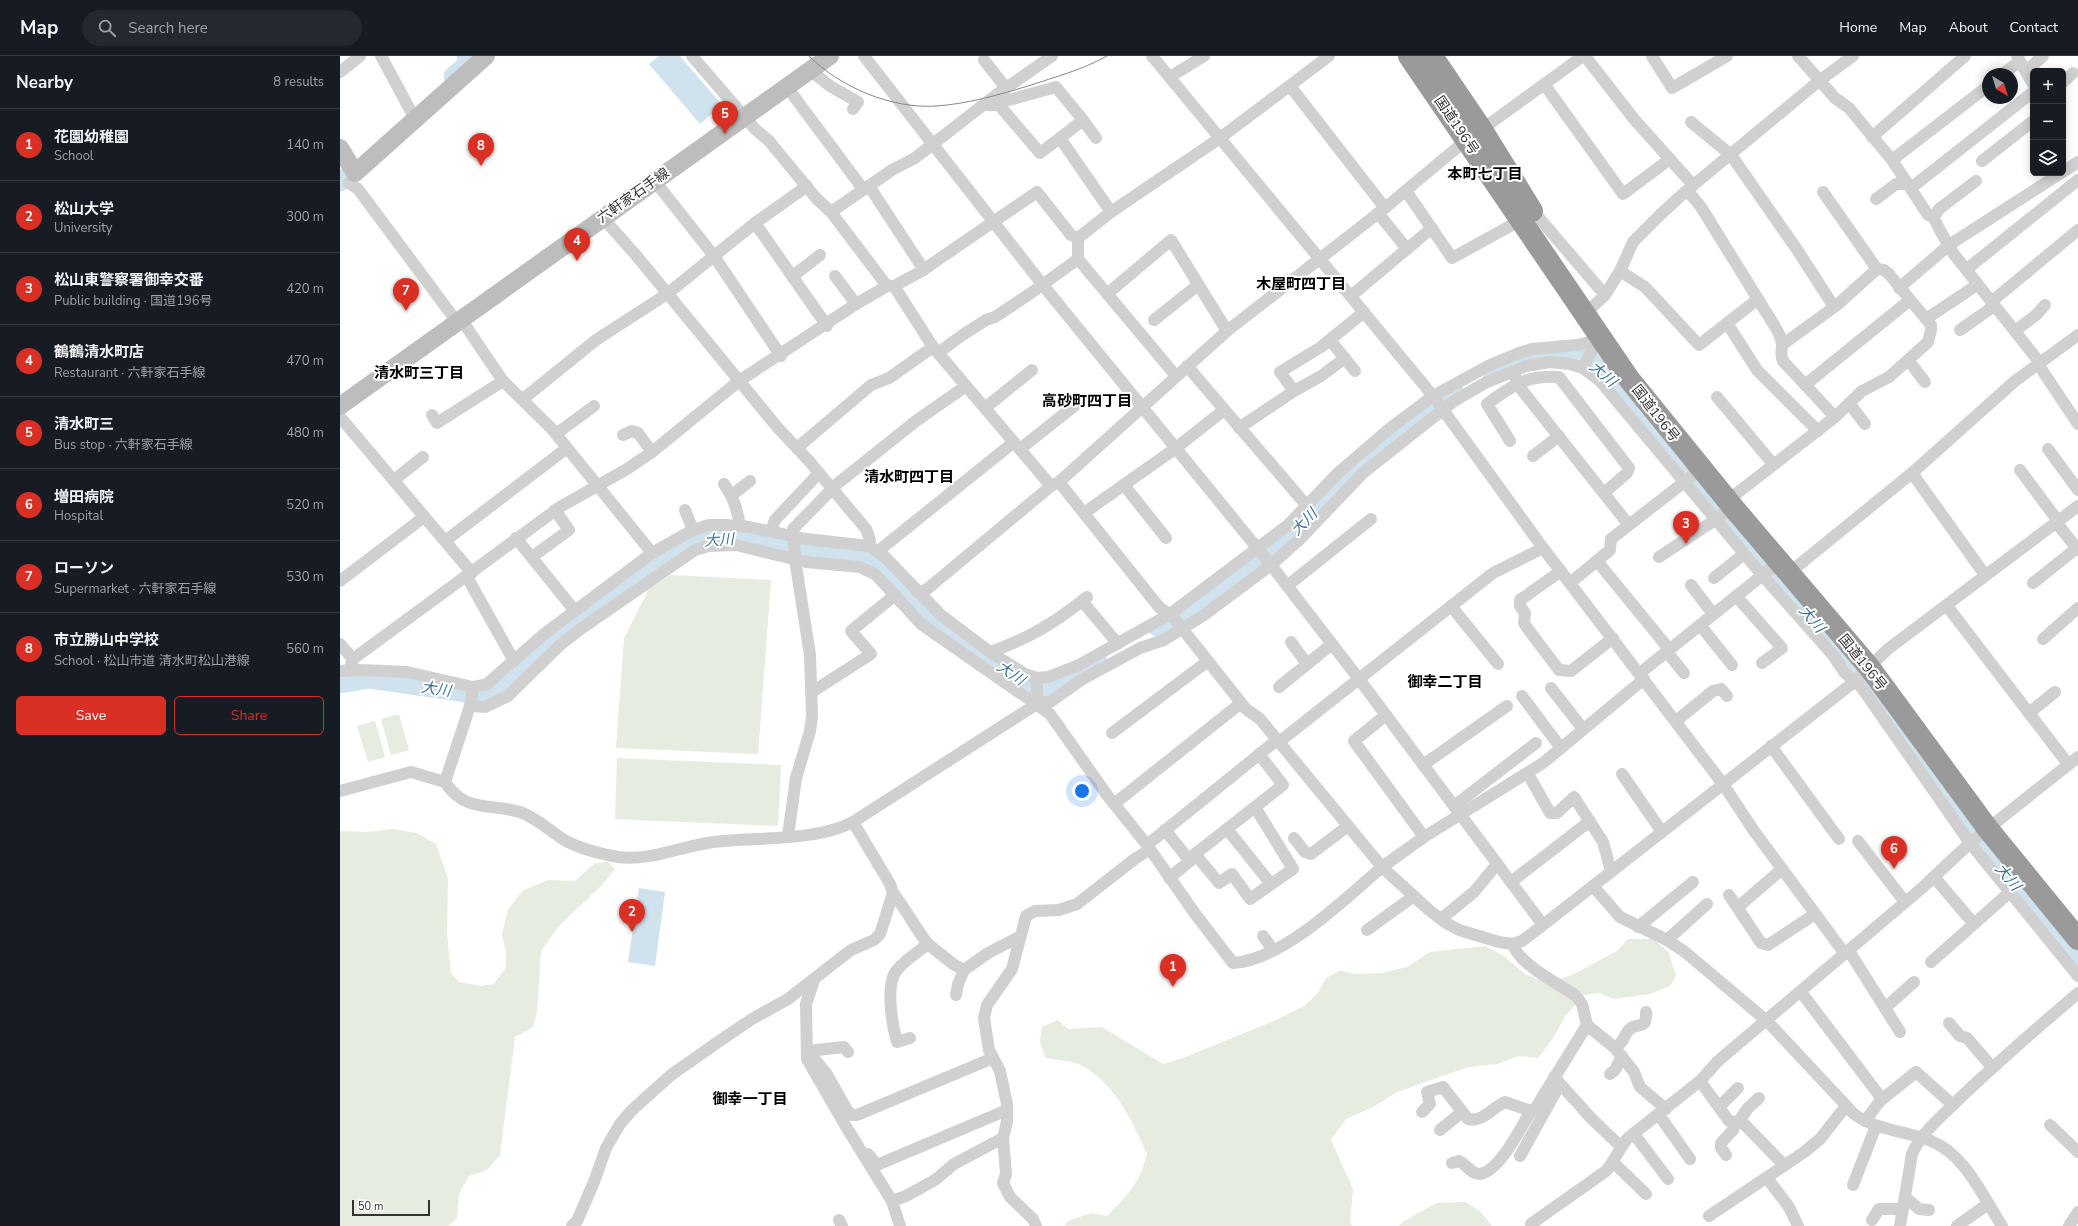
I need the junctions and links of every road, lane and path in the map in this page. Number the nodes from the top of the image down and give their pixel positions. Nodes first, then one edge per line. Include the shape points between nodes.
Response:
1 (360, 56) edge
2 (381, 56) edge
3 (486, 56) edge
4 (692, 56) edge
5 (830, 56) edge
6 (864, 56) edge
7 (1052, 56) edge
8 (1152, 56) edge
9 (1204, 56) edge
10 (1329, 56) edge
11 (1409, 56) edge
12 (1432, 56) edge
13 (1584, 56) edge
14 (1652, 56) edge
15 (1727, 56) edge
16 (1798, 56) edge
17 (1853, 56) edge
18 (1965, 56) edge
19 (2043, 56) edge
20 (984, 60) dead end
21 (2021, 63) edge
22 (810, 70) junction
23 (340, 72) edge
24 (2073, 73) dead end
25 (1170, 77) junction
26 (2030, 79) edge
27 (2066, 79) edge
28 (1819, 81) junction
29 (1544, 84) junction
30 (1290, 86) junction
31 (787, 88) junction
32 (1006, 88) junction
33 (1982, 91) edge
34 (2030, 94) edge
35 (984, 105) junction
36 (999, 105) junction
37 (853, 109) dead end
38 (744, 117) junction
39 (415, 119) junction
40 (1083, 120) junction
41 (1691, 122) dead end
42 (2030, 123) edge
43 (1474, 135) junction
44 (1872, 136) junction
45 (1060, 138) junction
46 (1096, 138) dead end
47 (1220, 138) junction
48 (933, 145) junction
49 (340, 148) edge
50 (1731, 155) junction
51 (1670, 159) junction
52 (1892, 160) junction
53 (1982, 161) dead end
54 (2078, 162) edge
55 (2066, 170) edge
56 (2056, 176) edge
57 (654, 180) junction
58 (2078, 180) edge
59 (1976, 181) dead end
60 (348, 182) edge
61 (807, 186) junction
62 (1910, 186) junction
63 (866, 187) junction
64 (1689, 188) junction
65 (1406, 191) junction
66 (1823, 192) dead end
67 (1876, 199) dead end
68 (1382, 210) junction
69 (831, 212) junction
70 (1111, 212) junction
71 (1527, 216) junction
72 (1934, 217) junction
73 (602, 218) junction
74 (993, 222) junction
75 (755, 223) junction
76 (1432, 228) junction
77 (2078, 230) edge
78 (1078, 238) junction
79 (1949, 245) junction
80 (1407, 249) junction
81 (820, 255) dead end
82 (714, 256) junction
83 (1078, 258) junction
84 (1319, 259) junction
85 (1967, 268) junction
86 (1877, 269) junction
87 (924, 270) junction
88 (1620, 271) junction
89 (793, 276) junction
90 (835, 276) dead end
91 (1042, 284) junction
92 (1198, 285) junction
93 (1977, 285) junction
94 (890, 286) junction
95 (1899, 288) junction
96 (667, 294) junction
97 (1107, 294) junction
98 (1605, 295) junction
99 (1351, 296) junction
100 (1758, 299) junction
101 (1910, 300) junction
102 (856, 304) junction
103 (1993, 304) junction
104 (2044, 305) dead end
105 (1834, 307) junction
106 (1364, 312) junction
107 (1585, 314) junction
108 (1926, 319) junction
109 (459, 320) junction
110 (1154, 320) dead end
111 (1727, 323) junction
112 (827, 326) junction
113 (1228, 330) junction
114 (1960, 330) dead end
115 (2015, 331) junction
116 (2078, 335) edge
117 (1330, 340) junction
118 (1782, 344) junction
119 (936, 350) junction
120 (781, 356) junction
121 (1590, 356) junction
122 (1345, 358) junction
123 (1908, 360) junction
124 (2039, 364) junction
125 (1510, 365) junction
126 (1186, 366) junction
127 (1032, 370) dead end
128 (1355, 371) dead end
129 (1176, 376) junction
130 (503, 381) junction
131 (739, 381) junction
132 (1518, 382) junction
133 (1925, 382) dead end
134 (1805, 385) junction
135 (966, 386) junction
136 (1294, 391) junction
137 (1717, 397) dead end
138 (523, 399) junction
139 (1078, 403) dead end
140 (1438, 403) junction
141 (1849, 403) junction
142 (340, 406) edge
143 (594, 406) dead end
144 (1142, 407) junction
145 (985, 408) junction
146 (1224, 410) junction
147 (432, 415) dead end
148 (340, 417) edge
149 (1835, 417) junction
150 (1865, 424) dead end
151 (2078, 424) edge
152 (1239, 428) junction
153 (1818, 431) junction
154 (556, 434) junction
155 (623, 435) dead end
156 (1559, 436) junction
157 (1510, 441) dead end
158 (1017, 446) junction
159 (567, 448) junction
160 (797, 448) junction
161 (1176, 448) junction
162 (2048, 449) dead end
163 (652, 452) junction
164 (423, 456) dead end
165 (1533, 456) dead end
166 (1773, 464) junction
167 (2020, 470) dead end
168 (819, 473) junction
169 (1912, 473) junction
170 (1692, 476) junction
171 (394, 480) junction
172 (750, 481) dead end
173 (724, 484) dead end
174 (1055, 484) junction
175 (596, 485) junction
176 (1124, 485) junction
177 (833, 488) junction
178 (2078, 490) edge
179 (1604, 493) junction
180 (732, 495) junction
181 (1307, 506) junction
182 (2078, 506) edge
183 (555, 510) junction
184 (685, 510) dead end
185 (1724, 511) junction
186 (1084, 513) junction
187 (424, 517) junction
188 (1362, 521) dead end
189 (2057, 522) junction
190 (1629, 525) junction
191 (740, 526) junction
192 (693, 530) junction
193 (771, 530) junction
194 (516, 538) junction
195 (1166, 538) dead end
196 (793, 539) junction
197 (445, 541) junction
198 (1543, 548) junction
199 (873, 549) junction
200 (2077, 549) edge
201 (652, 553) junction
202 (1744, 554) junction
203 (532, 557) junction
204 (1659, 557) dead end
205 (794, 558) junction
206 (1265, 558) junction
207 (1597, 561) junction
208 (1774, 569) junction
209 (1561, 571) junction
210 (469, 575) junction
211 (1984, 575) junction
212 (1714, 578) dead end
213 (340, 581) edge
214 (1570, 583) junction
215 (2033, 583) dead end
216 (1691, 585) dead end
217 (1287, 586) junction
218 (917, 592) junction
219 (895, 595) junction
220 (1736, 596) junction
221 (1451, 606) junction
222 (1947, 606) junction
223 (2078, 608) edge
224 (575, 611) junction
225 (1713, 614) junction
226 (1177, 622) junction
227 (1700, 625) junction
228 (1613, 638) junction
229 (2043, 639) dead end
230 (1291, 642) dead end
231 (340, 644) edge
232 (1118, 644) junction
233 (1332, 644) junction
234 (1668, 650) junction
235 (990, 652) junction
236 (514, 661) junction
237 (1208, 661) junction
238 (1762, 663) dead end
239 (1307, 664) junction
240 (1498, 664) dead end
241 (1732, 665) dead end
242 (347, 667) edge
243 (1684, 673) dead end
244 (1861, 675) junction
245 (1642, 676) junction
246 (1359, 679) junction
247 (1038, 680) junction
248 (1279, 687) dead end
249 (1551, 688) dead end
250 (473, 689) junction
251 (812, 692) junction
252 (2055, 692) dead end
253 (1522, 696) dead end
254 (1727, 696) dead end
255 (1036, 699) junction
256 (1242, 703) junction
257 (470, 705) junction
258 (1508, 706) dead end
259 (2029, 713) junction
260 (1386, 714) junction
261 (1676, 721) junction
262 (1583, 729) junction
263 (1112, 733) dead end
264 (1278, 741) junction
265 (1536, 743) dead end
266 (1771, 746) junction
267 (1561, 748) junction
268 (1259, 754) junction
269 (2078, 757) edge
270 (2068, 764) junction
271 (1424, 765) junction
272 (1528, 774) junction
273 (1628, 777) dead end
274 (445, 782) junction
275 (1723, 784) junction
276 (340, 790) edge
277 (1114, 804) junction
278 (1255, 807) junction
279 (1457, 810) junction
280 (1590, 821) junction
281 (853, 822) junction
282 (1348, 826) junction
283 (1227, 829) junction
284 (1165, 830) junction
285 (1662, 832) junction
286 (788, 836) junction
287 (1978, 836) junction
288 (1424, 838) junction
289 (1839, 839) dead end
290 (1858, 841) dead end
291 (1148, 848) junction
292 (1606, 851) junction
293 (1192, 858) junction
294 (1286, 858) junction
295 (1625, 860) junction
296 (1497, 864) junction
297 (1382, 867) junction
298 (1782, 869) junction
299 (1611, 871) junction
300 (1934, 877) junction
301 (1169, 878) junction
302 (1511, 882) junction
303 (1693, 882) dead end
304 (1271, 884) junction
305 (1593, 886) junction
306 (2010, 892) junction
307 (893, 893) junction
308 (1729, 895) dead end
309 (1414, 896) junction
310 (1905, 902) junction
311 (1706, 904) dead end
312 (1738, 906) junction
313 (2035, 906) junction
314 (1816, 914) junction
315 (1441, 919) junction
316 (1974, 924) junction
317 (1543, 925) junction
318 (1638, 927) junction
319 (1367, 930) dead end
320 (1263, 936) dead end
321 (1019, 937) junction
322 (2078, 938) edge
323 (1667, 940) junction
324 (928, 944) junction
325 (1513, 944) junction
326 (1273, 950) junction
327 (1847, 952) junction
328 (1931, 962) dead end
329 (964, 970) junction
330 (2078, 976) edge
331 (814, 980) junction
332 (1914, 982) dead end
333 (1800, 992) junction
334 (2078, 993) edge
335 (956, 995) dead end
336 (1885, 1008) junction
337 (1646, 1012) dead end
338 (1767, 1021) junction
339 (1949, 1023) dead end
340 (1587, 1024) junction
341 (1900, 1032) dead end
342 (910, 1038) dead end
343 (808, 1051) junction
344 (848, 1052) dead end
345 (1618, 1052) junction
346 (993, 1058) junction
347 (1992, 1067) junction
348 (1610, 1074) dead end
349 (1557, 1080) junction
350 (1700, 1081) junction
351 (1738, 1088) dead end
352 (1759, 1098) dead end
353 (1882, 1099) junction
354 (1953, 1105) junction
355 (1846, 1106) junction
356 (1719, 1107) junction
357 (1008, 1110) junction
358 (1531, 1111) junction
359 (1422, 1112) dead end
360 (1462, 1112) junction
361 (1662, 1112) junction
362 (1737, 1122) junction
363 (1870, 1124) junction
364 (844, 1125) junction
365 (2050, 1125) dead end
366 (1440, 1130) dead end
367 (1634, 1134) junction
368 (1003, 1138) junction
369 (1921, 1138) junction
370 (1620, 1146) junction
371 (2078, 1152) edge
372 (1726, 1155) dead end
373 (1520, 1156) dead end
374 (1690, 1159) dead end
375 (1614, 1163) junction
376 (1452, 1164) dead end
377 (1784, 1165) junction
378 (1767, 1178) junction
379 (1668, 1179) dead end
380 (1853, 1185) dead end
381 (1646, 1194) dead end
382 (1905, 1197) junction
383 (892, 1201) junction
384 (1988, 1204) junction
385 (1903, 1209) junction
386 (1929, 1210) dead end
387 (2078, 1212) edge
388 (1709, 1216) dead end
389 (1872, 1220) dead end
390 (1531, 1224) dead end
391 (1902, 1225) edge
392 (572, 1226) edge
393 (900, 1226) edge
394 (1036, 1226) edge
395 (1798, 1226) edge
396 (1958, 1226) edge
397 (2002, 1226) edge
398 (2069, 1226) edge

1 - 23 street
2 - 39 street
3 - 39 main road
4 - 38 street
5 - 22 main road, 六軒家石手線
6 - 48 street
7 - 32 street
8 - 25 street
9 - 25 street
10 - 30 street
11 - 43 highway, 国道196号
12 - 43 highway, 国道196号
13 - 29 street
13 - 51 street
14 - 15 street via 1672,88
16 - 28 street
17 - 28 street
18 - 44 street
19 - 21 street
20 - 32 street
21 - 26 street
22 - 31 main road, 六軒家石手線
22 - 37 street via 830,86 858,102
24 - 27 street
25 - 47 street
28 - 44 street via 1849,108
28 - 50 street
29 - 43 street
29 - 51 street via 1623,194
30 - 47 street
30 - 68 street
31 - 38 main road, 六軒家石手線
31 - 63 street
32 - 35 street
33 - 52 street
34 - 62 street
35 - 36 street
35 - 48 street
36 - 40 street via 1005,101 1056,87
36 - 45 street via 1040,153
38 - 57 main road, 六軒家石手線
38 - 61 street via 769,141
39 - 60 main road
40 - 45 street
40 - 46 street
41 - 50 street
42 - 53 street
43 - 65 street
43 - 71 highway, 国道196号
44 - 52 street
45 - 70 street
47 - 70 street
47 - 84 street
48 - 63 street
48 - 74 street
49 - 60 main road
50 - 64 street
50 - 105 street
51 - 64 street
52 - 62 street
54 - 55 street
56 - 79 street
57 - 73 main road, 六軒家石手線
57 - 82 street
58 - 85 street
59 - 72 street via 1939,209
60 - 109 street via 358,189
61 - 69 street
61 - 75 street
62 - 67 street via 1896,184
62 - 72 street via 1928,215
63 - 69 street
63 - 87 street
64 - 88 street via 1633,242
64 - 100 street
65 - 68 street
65 - 76 street
66 - 86 street
68 - 80 street
68 - 84 street
69 - 94 street
70 - 78 street
71 - 76 street via 1452,258
71 - 98 street
71 - 107 highway, 国道196号
72 - 79 street
73 - 96 street
73 - 109 main road, 六軒家石手線
74 - 78 street via 1037,192 1071,235
74 - 87 street
74 - 91 street
75 - 82 street
75 - 89 street
76 - 80 street
77 - 103 street
78 - 83 street
79 - 85 street
79 - 95 street
80 - 99 street
81 - 89 street
82 - 96 street
82 - 120 street
83 - 91 street
83 - 97 street
84 - 99 street
84 - 113 street
85 - 93 street
86 - 95 street via 1884,270
86 - 105 street
87 - 94 street
88 - 98 street
88 - 111 street via 1645,287 1698,344
89 - 112 street
90 - 102 street
91 - 119 street via 995,317
91 - 144 street
92 - 97 street via 1171,240
92 - 110 street
92 - 113 street
93 - 103 street
93 - 108 street
94 - 102 street
94 - 119 street
95 - 101 street
96 - 131 street
96 - 138 street via 596,340
97 - 129 street
98 - 107 street
99 - 106 street
100 - 111 street
100 - 118 street via 1780,334
101 - 108 street
101 - 134 street
102 - 112 street
103 - 114 street
103 - 115 street
104 - 115 street via 2036,315
105 - 118 street
106 - 117 street
106 - 140 street
107 - 121 highway, 国道196号
108 - 123 street via 1931,325 1928,342
109 - 130 street
109 - 142 main road, 六軒家石手線
111 - 153 street via 1757,370
112 - 120 street
113 - 126 street
115 - 124 street
116 - 124 street
117 - 122 street
117 - 136 street via 1280,372
118 - 134 street via 1783,361
119 - 135 street
119 - 160 street via 889,378 871,385
120 - 131 street
121 - 125 street via 1570,364 1550,362 1526,366
121 - 125 street via 1577,345 1532,349
121 - 170 street via 1600,381
121 - 170 highway, 国道196号 via 1629,379
122 - 128 street
122 - 136 street via 1321,376
123 - 133 street
123 - 141 street via 1889,377 1862,391
124 - 151 street
124 - 169 street via 1997,396
125 - 132 street
125 - 140 street
125 - 140 street via 1485,383
126 - 129 street
126 - 146 street
127 - 145 street
129 - 144 street
130 - 138 street
130 - 147 street via 437,423
131 - 160 street
131 - 163 street
132 - 156 street
132 - 157 street via 1487,404
132 - 179 street via 1560,377 1629,468 1627,473
134 - 149 street
135 - 145 street
135 - 177 street via 916,421
136 - 152 street
137 - 166 street
138 - 154 street
139 - 158 street
140 - 181 street via 1372,443 1338,473
140 - 198 street
140 - 206 street via 1363,473 1315,525
141 - 149 street
141 - 150 street
143 - 154 street
144 - 161 street
144 - 174 street
145 - 158 street
146 - 152 street
146 - 161 street
148 - 171 street
149 - 153 street
152 - 181 street
153 - 166 street
154 - 159 street
155 - 163 street via 632,431 638,432
156 - 165 street
156 - 179 street
158 - 174 street
158 - 199 street
159 - 175 street
159 - 197 street
160 - 168 street
161 - 176 street
161 - 206 street
162 - 178 street
163 - 175 street
164 - 171 street
166 - 185 street
167 - 189 street
168 - 177 street
168 - 193 street via 775,520
169 - 208 street
169 - 211 street
170 - 185 highway, 国道196号
170 - 190 street
171 - 187 street
172 - 180 street
173 - 180 street
174 - 186 street
174 - 218 street via 926,590
175 - 183 street
175 - 201 street
176 - 186 street
176 - 195 street
177 - 196 street via 793,529
177 - 199 street via 866,529
179 - 190 street
180 - 191 street
181 - 206 street via 1288,525
182 - 189 street
183 - 194 street
183 - 203 street via 569,530
184 - 192 street
185 - 202 street
185 - 204 street
185 - 208 highway, 国道196号
186 - 226 street via 1159,607
187 - 197 street
187 - 213 street
188 - 217 street
189 - 200 street
189 - 211 street
190 - 207 street via 1611,539 1610,550
191 - 192 street via 709,525
191 - 193 street
192 - 201 street
193 - 196 street
194 - 203 street
194 - 210 street
196 - 199 street
196 - 205 street
197 - 210 street
198 - 209 street
198 - 221 street via 1493,573
199 - 218 street via 885,557
200 - 215 street
201 - 224 street
202 - 208 street
202 - 212 street
203 - 224 street
205 - 219 street via 860,567 876,575
205 - 251 street via 807,628
205 - 257 street via 736,545 709,546 694,550 560,645 508,696 485,707
206 - 217 street
206 - 226 street
206 - 226 street
207 - 214 street
207 - 234 street
208 - 220 street
208 - 244 highway, 国道196号
209 - 214 street
209 - 228 street via 1520,600 1520,606 1525,613 1524,623 1559,670 1571,672
210 - 236 street
210 - 242 street
211 - 222 street
214 - 228 street
216 - 225 street
217 - 233 street
218 - 235 street via 941,615
219 - 251 street via 851,631 871,654
219 - 255 street via 921,624
220 - 225 street
220 - 238 street via 1782,648
221 - 240 street via 1488,646
221 - 246 street
222 - 244 street via 1888,649
222 - 259 street
223 - 229 street
224 - 236 street
225 - 227 street
226 - 232 street
226 - 237 street
226 - 255 street via 1164,640 1133,651 1081,680 1050,702
227 - 234 street
227 - 241 street
228 - 245 street
230 - 239 street
231 - 242 street
232 - 235 street via 1084,599 1031,636
232 - 247 street via 1079,665
233 - 239 street
233 - 246 street
234 - 243 street
234 - 245 street
235 - 247 street
236 - 250 street via 487,684
237 - 256 street
237 - 263 street
239 - 248 street
242 - 250 street via 407,672
244 - 266 street
244 - 287 highway, 国道196号
245 - 261 street
245 - 262 street
246 - 260 street
246 - 264 street
247 - 255 street
249 - 262 street
250 - 257 street
251 - 286 street via 810,731 796,778
252 - 259 street
253 - 267 street
254 - 261 street via 1722,689 1713,691
255 - 277 street via 1050,714
255 - 281 street via 1032,707
256 - 264 street via 1260,719
256 - 277 street
257 - 274 street
258 - 271 street
259 - 270 street
260 - 271 street
260 - 288 street via 1354,741
261 - 275 street
262 - 267 street
264 - 268 street
264 - 282 street
265 - 279 street
266 - 275 street
266 - 289 street
267 - 272 street
268 - 278 street via 1283,785
268 - 284 street
269 - 270 street
270 - 287 street
271 - 279 street
272 - 279 street
272 - 280 street via 1550,813 1557,813 1574,797
273 - 285 street
274 - 276 street via 410,772
274 - 286 street via 451,791 471,804 528,815 567,842 618,857 634,858 708,843
275 - 285 street
275 - 298 street
277 - 291 street
278 - 283 street
278 - 294 street
279 - 288 street
279 - 296 street
280 - 292 street
280 - 302 street
281 - 286 street via 830,832
281 - 307 street
282 - 294 street via 1311,854 1305,852 1297,842
282 - 297 street
283 - 293 street
283 - 304 street
284 - 291 street
284 - 293 street
285 - 295 street
287 - 300 street
287 - 306 street
287 - 313 highway, 国道196号
288 - 297 street
290 - 310 street
291 - 301 street
291 - 321 street via 1077,904 1059,910 1035,911 1026,916
292 - 295 street
292 - 299 street
293 - 301 street
293 - 304 street via 1219,883 1232,874 1250,900
294 - 304 street via 1293,869
295 - 299 street
296 - 302 street
296 - 315 street via 1474,892
297 - 309 street
297 - 326 street via 1319,921
298 - 312 street
298 - 314 street
299 - 305 street
300 - 310 street
300 - 316 street
301 - 326 street via 1233,963 1252,960
302 - 317 street
303 - 318 street
305 - 317 street
305 - 318 street via 1620,917
306 - 313 street
306 - 316 street
307 - 324 street
307 - 331 street via 880,934 874,940 851,950
308 - 312 street
309 - 315 street
309 - 319 street
310 - 327 street
311 - 323 street
312 - 314 street via 1762,942 1768,945
313 - 322 highway, 国道196号
313 - 330 street
314 - 327 street
315 - 325 street via 1458,930
316 - 328 street
317 - 325 street via 1522,941
318 - 323 street
320 - 326 street
321 - 329 street via 988,953
321 - 346 street via 1012,969 987,1005 986,1033
323 - 338 street via 1699,962 1727,989
324 - 329 street via 952,964
324 - 342 street via 896,970 892,981 890,998 893,1031 897,1042
325 - 340 street via 1514,950 1523,960 1576,996 1582,1004
327 - 333 street
327 - 336 street
329 - 335 street
331 - 343 street via 806,1004
331 - 392 street via 677,1071 631,1111 606,1148 592,1188 577,1221
332 - 336 street
333 - 338 street
333 - 353 street
334 - 347 street
336 - 341 street
337 - 345 street via 1643,1025 1632,1027 1628,1031
338 - 350 street via 1718,1061
338 - 355 street
339 - 347 street via 1960,1036 1967,1038
340 - 345 street
340 - 349 street
343 - 344 street via 844,1047
343 - 346 street via 826,1073 851,1115 857,1115
343 - 364 street via 807,1059 810,1066
345 - 348 street via 1615,1070
345 - 361 street via 1634,1072 1640,1087
346 - 357 street via 1004,1084
347 - 354 street
349 - 358 street
349 - 370 street
349 - 373 street
350 - 356 street
350 - 361 street
351 - 356 street
352 - 362 street
353 - 354 street via 1916,1072
353 - 363 street
354 - 369 street
355 - 363 street
355 - 377 street via 1820,1139
356 - 362 street via 1729,1121
357 - 364 street via 877,1165
357 - 368 street
358 - 360 street via 1504,1102 1474,1121 1468,1120
358 - 376 street via 1503,1155 1487,1171 1475,1173 1459,1161
359 - 360 street via 1430,1104 1427,1092 1443,1087
360 - 366 street
361 - 367 street
361 - 374 street
362 - 372 street via 1721,1143
362 - 377 street via 1744,1124
363 - 369 street
363 - 380 street
364 - 383 street
365 - 371 street
367 - 370 street
367 - 379 street
368 - 383 street via 954,1164 935,1180
368 - 394 street via 1006,1165 1003,1183 1010,1198 1033,1219
369 - 382 street via 1912,1154
369 - 384 street via 1942,1147 1961,1164
370 - 375 street
375 - 381 street
375 - 390 street
377 - 378 street
378 - 388 street
378 - 395 street via 1789,1207
382 - 385 street
382 - 386 street via 1919,1209
383 - 393 street
384 - 396 street
384 - 397 street
385 - 389 street via 1879,1210
385 - 391 street
387 - 398 street

